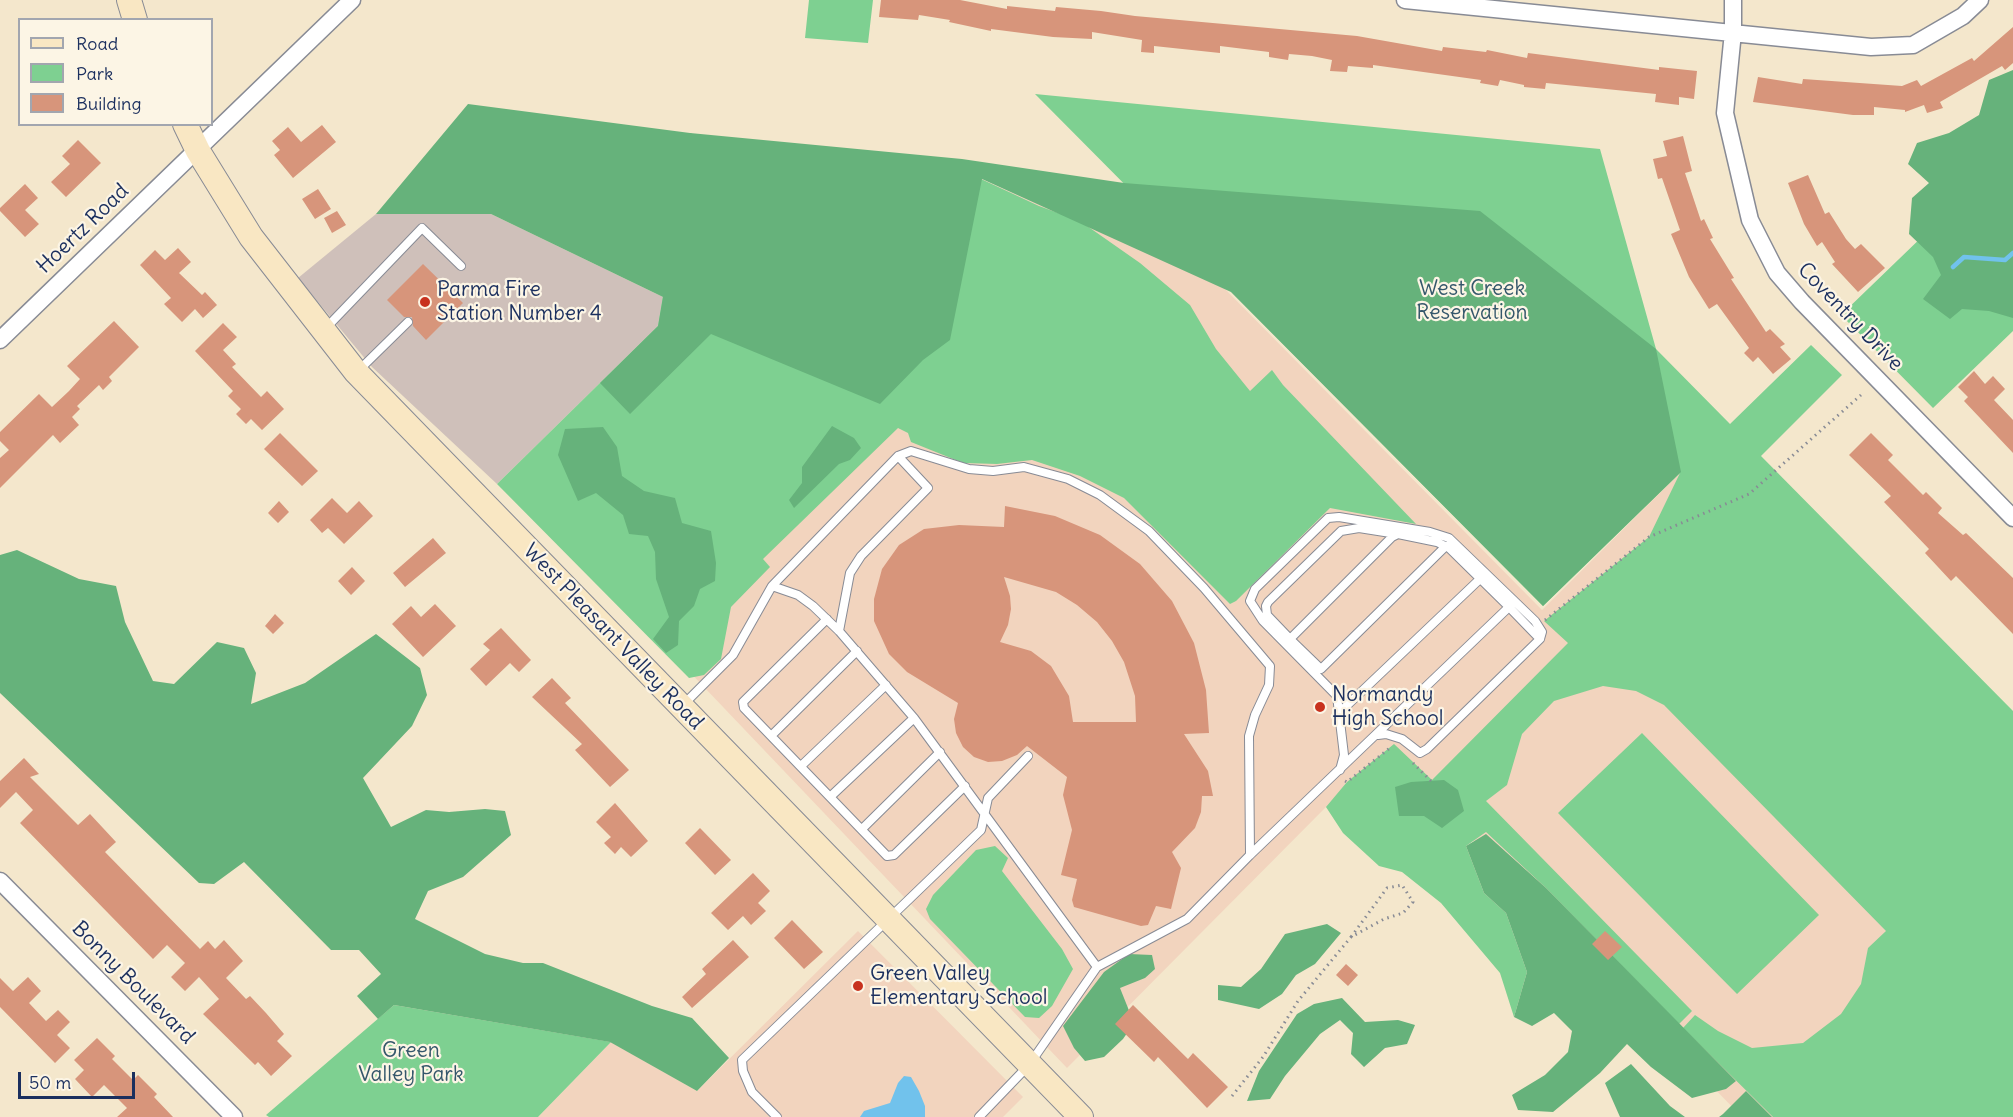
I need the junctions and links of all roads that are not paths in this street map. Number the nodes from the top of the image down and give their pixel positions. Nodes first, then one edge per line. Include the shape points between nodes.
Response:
1 (129, 0) edge
2 (352, 0) edge
3 (1405, 0) edge
4 (1733, 0) edge
5 (1980, 0) edge
6 (134, 18) edge
7 (1733, 32) junction
8 (186, 126) edge
9 (198, 151) junction
10 (461, 266) dead end
11 (408, 322) dead end
12 (323, 332) junction
13 (0, 340) edge
14 (356, 372) junction
15 (898, 456) junction
16 (2013, 518) edge
17 (1398, 534) junction
18 (1446, 546) junction
19 (1481, 578) junction
20 (772, 586) junction
21 (1509, 607) junction
22 (827, 619) junction
23 (839, 631) junction
24 (1290, 639) junction
25 (1540, 639) junction
26 (857, 651) junction
27 (886, 685) junction
28 (681, 707) junction
29 (1340, 712) junction
30 (914, 718) junction
31 (1378, 735) junction
32 (771, 736) junction
33 (940, 752) junction
34 (1028, 756) dead end
35 (801, 766) junction
36 (1337, 773) junction
37 (965, 786) junction
38 (830, 796) junction
39 (985, 815) junction
40 (862, 829) junction
41 (1250, 855) junction
42 (0, 881) edge
43 (886, 919) junction
44 (1097, 967) junction
45 (1029, 1065) junction
46 (234, 1117) edge
47 (777, 1117) edge
48 (979, 1117) edge
49 (1080, 1117) edge

1 - 6 main road
2 - 9 street, Hoertz Road
3 - 7 street
4 - 7 street, Coventry Drive
5 - 7 street via 1963,16 1913,45 1871,47
7 - 16 street, Coventry Drive via 1725,113 1750,220 1778,273
8 - 9 main road, West Pleasant Valley Road
9 - 12 main road, West Pleasant Valley Road via 251,237
9 - 13 street, Hoertz Road
10 - 12 lane via 422,228
11 - 14 lane
12 - 14 main road, West Pleasant Valley Road
14 - 28 main road, West Pleasant Valley Road
15 - 20 lane
15 - 23 lane via 928,488 861,556 850,573
15 - 41 lane via 911,451 969,469 1024,467 1068,479 1100,495 1149,531 1204,588 1269,666 1269,685 1250,736
17 - 18 lane
17 - 24 lane
17 - 24 lane via 1359,528 1341,531 1266,606 1267,615
18 - 19 lane
18 - 24 lane via 1321,669
19 - 21 lane
19 - 29 lane
20 - 22 lane via 798,595
20 - 28 lane via 733,655
21 - 25 lane
21 - 31 lane
22 - 23 lane
22 - 32 lane via 743,702 744,708
23 - 26 lane
25 - 29 lane via 1538,625 1449,538 1407,528 1328,518 1255,589 1250,602 1263,621 1337,696
25 - 31 lane via 1427,749 1420,753 1402,739
26 - 27 lane
26 - 32 lane
27 - 30 lane
27 - 35 lane
28 - 43 main road, West Pleasant Valley Road
29 - 36 lane via 1344,754
30 - 33 lane
30 - 38 lane
31 - 36 lane
32 - 35 lane
33 - 37 lane
33 - 40 lane
34 - 39 lane via 988,798
35 - 38 lane
36 - 41 lane
37 - 39 lane
37 - 40 lane via 894,855 887,856
38 - 40 lane
39 - 43 lane via 981,830
39 - 44 lane
41 - 44 lane via 1187,919
42 - 46 street, Bonny Boulevard
43 - 45 main road, West Pleasant Valley Road
43 - 47 lane via 742,1060 752,1092
44 - 45 lane
45 - 48 lane
45 - 49 main road, West Pleasant Valley Road

